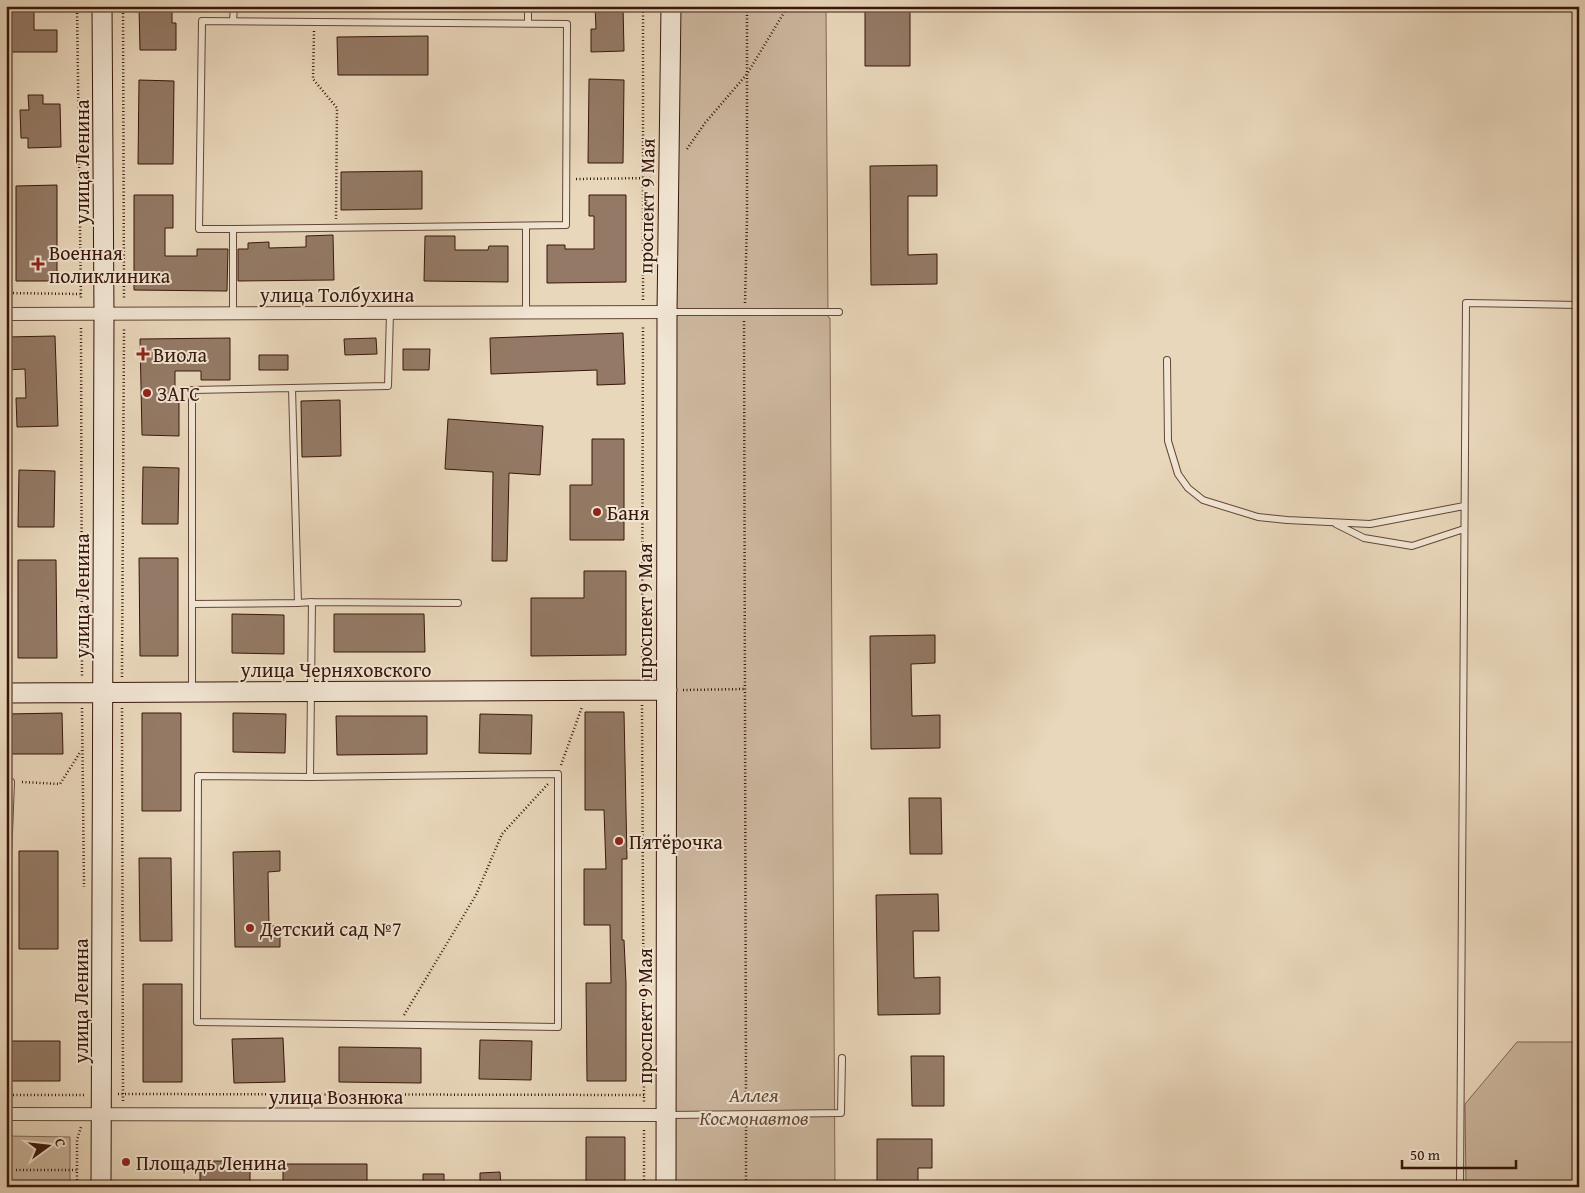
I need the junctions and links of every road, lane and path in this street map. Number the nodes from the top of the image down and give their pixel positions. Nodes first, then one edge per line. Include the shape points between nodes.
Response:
1 (77, 6) edge
2 (102, 6) edge
3 (123, 6) edge
4 (234, 6) edge
5 (528, 6) edge
6 (643, 6) edge
7 (671, 6) edge
8 (747, 6) edge
9 (788, 6) edge
10 (233, 21) junction
11 (314, 22) junction
12 (528, 24) junction
13 (747, 74) junction
14 (684, 153) dead end
15 (668, 176) junction
16 (643, 178) junction
17 (566, 179) junction
18 (526, 226) junction
19 (336, 228) junction
20 (233, 229) junction
21 (6, 294) edge
22 (81, 294) junction
23 (1579, 305) edge
24 (643, 312) junction
25 (667, 312) junction
26 (744, 312) junction
27 (839, 312) dead end
28 (390, 313) junction
29 (526, 313) junction
30 (6, 314) edge
31 (81, 314) junction
32 (104, 314) junction
33 (124, 314) junction
34 (233, 314) junction
35 (1167, 360) dead end
36 (292, 388) junction
37 (1464, 506) junction
38 (1333, 522) junction
39 (1464, 529) junction
40 (312, 602) junction
41 (298, 603) junction
42 (458, 603) dead end
43 (192, 604) junction
44 (746, 689) junction
45 (667, 690) junction
46 (588, 691) junction
47 (642, 691) junction
48 (6, 692) edge
49 (192, 692) junction
50 (310, 692) junction
51 (82, 693) junction
52 (113, 693) junction
53 (82, 750) junction
54 (558, 774) junction
55 (310, 777) junction
56 (8, 782) edge
57 (84, 888) dead end
58 (6, 909) edge
59 (398, 1025) junction
60 (842, 1058) dead end
61 (94, 1094) junction
62 (124, 1094) junction
63 (6, 1095) edge
64 (644, 1095) junction
65 (6, 1114) edge
66 (94, 1114) junction
67 (122, 1114) junction
68 (746, 1114) junction
69 (644, 1115) junction
70 (667, 1115) junction
71 (16, 1170) dead end
72 (77, 1170) junction
73 (77, 1187) edge
74 (102, 1187) edge
75 (644, 1187) edge
76 (666, 1187) edge
77 (746, 1187) edge
78 (1460, 1187) edge

1 - 22 path
2 - 32 street, улица Ленина
3 - 33 path
4 - 10 lane
5 - 12 lane
6 - 16 path
7 - 15 street, проспект 9 Мая
8 - 13 path
9 - 13 path
10 - 11 lane
10 - 20 lane via 202,21 199,229
11 - 12 lane
11 - 19 path via 313,79 337,108
12 - 17 lane via 567,24
13 - 14 path
13 - 26 path
15 - 16 path
15 - 25 street, проспект 9 Мая
16 - 17 path
16 - 24 path
17 - 18 lane via 566,225
18 - 19 lane
18 - 29 lane
19 - 20 lane
20 - 34 lane
21 - 22 path
22 - 31 path
23 - 37 lane via 1466,303
24 - 25 street, улица Толбухина
24 - 29 street, улица Толбухина
24 - 47 path
25 - 26 lane
25 - 45 street, проспект 9 Мая
26 - 27 lane
26 - 44 path
28 - 29 street, улица Толбухина
28 - 34 street, улица Толбухина
28 - 36 lane via 388,386
30 - 31 street, улица Толбухина
31 - 32 street, улица Толбухина
31 - 51 path
32 - 33 street, улица Толбухина
32 - 52 street, улица Ленина
33 - 34 street, улица Толбухина
33 - 52 path
35 - 38 lane via 1168,441 1178,474 1188,488 1204,500 1241,513
36 - 41 lane
36 - 43 lane via 192,390
37 - 38 lane via 1370,524
37 - 39 lane
38 - 39 lane via 1364,538 1412,546
39 - 78 lane
40 - 41 lane
40 - 42 lane
40 - 50 lane
41 - 43 lane
43 - 49 lane
44 - 45 path
44 - 68 path
45 - 47 street, улица Черняховского
45 - 70 street, проспект 9 Мая
46 - 47 street, улица Черняховского
46 - 50 street, улица Черняховского
46 - 54 path
47 - 64 path
48 - 51 street, улица Черняховского
49 - 50 street, улица Черняховского
49 - 52 street, улица Черняховского
50 - 55 lane
51 - 52 street, улица Черняховского
51 - 53 path
52 - 61 street, улица Ленина
52 - 62 path
53 - 56 path via 60,784
53 - 57 path
54 - 55 lane
54 - 59 path via 502,834 476,896
54 - 59 lane via 558,1027
55 - 59 lane via 198,776 197,1022
56 - 58 lane
60 - 68 lane via 841,1113
61 - 62 path
61 - 63 path
61 - 66 street, улица Ленина
61 - 66 path
62 - 64 path
62 - 67 path
64 - 69 path
65 - 66 street, улица Вознюка
66 - 67 street, улица Вознюка
66 - 72 path via 77,1140
66 - 74 street, улица Ленина
67 - 69 street, улица Вознюка
68 - 70 lane
68 - 77 path
69 - 70 street, улица Вознюка
69 - 75 path
70 - 76 street, проспект 9 Мая
71 - 72 path
72 - 73 path

